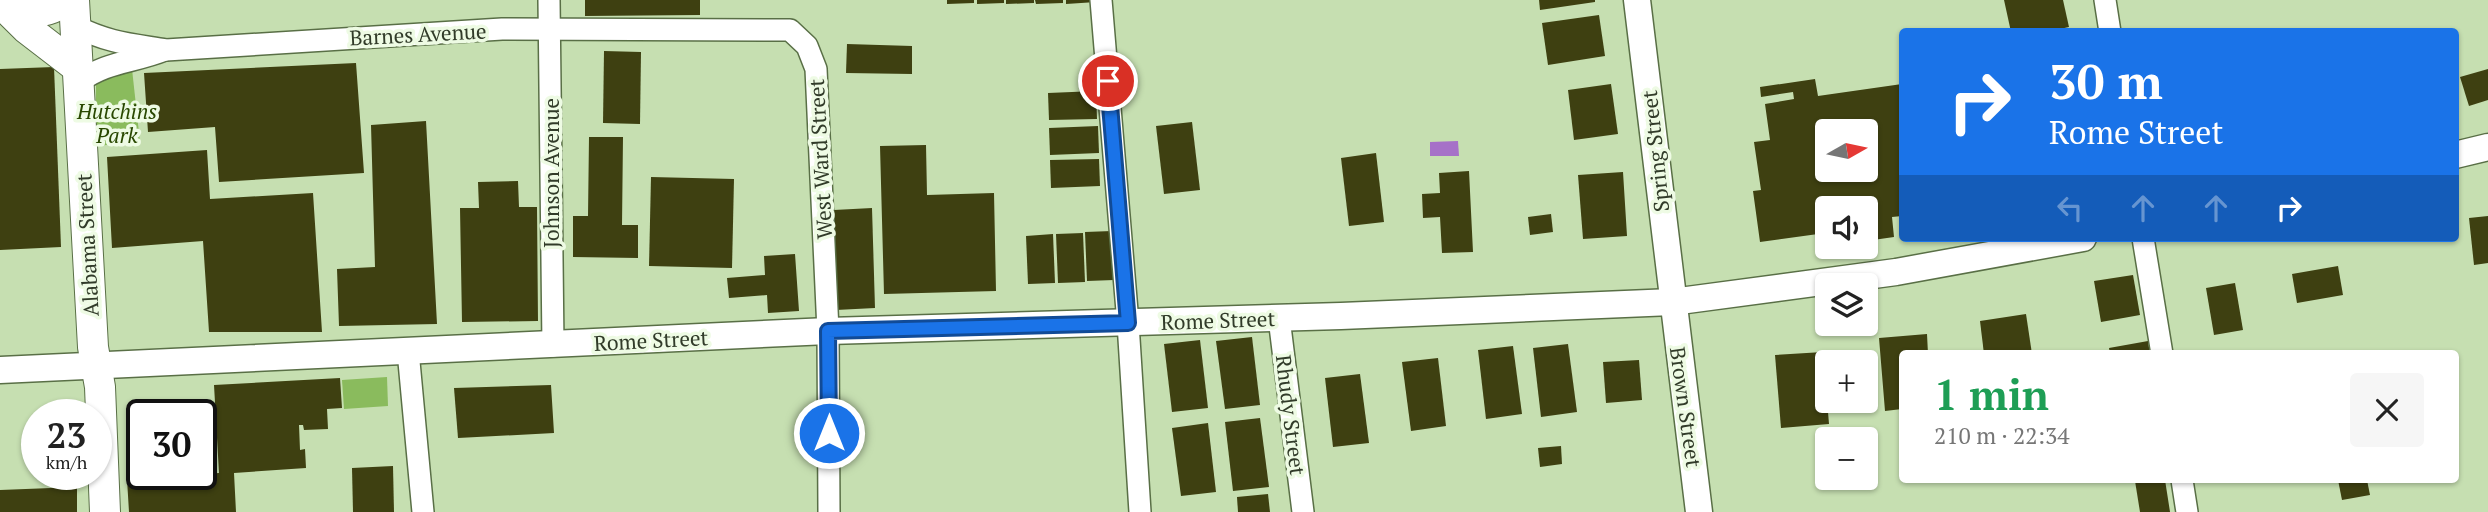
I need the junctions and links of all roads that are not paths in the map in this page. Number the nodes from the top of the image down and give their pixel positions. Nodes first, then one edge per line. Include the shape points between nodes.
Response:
1 (549, 0) edge
2 (1101, 0) edge
3 (1637, 0) edge
4 (2105, 0) edge
5 (2, 4) edge
6 (71, 9) edge
7 (2109, 28) edge
8 (550, 29) junction
9 (671, 29) joint
10 (165, 50) junction
11 (78, 75) junction
12 (2488, 147) edge
13 (2459, 154) edge
14 (2061, 242) edge
15 (2144, 242) edge
16 (1672, 302) junction
17 (1279, 318) junction
18 (1128, 323) junction
19 (828, 331) junction
20 (554, 346) junction
21 (2161, 350) edge
22 (408, 351) junction
23 (96, 365) junction
24 (0, 370) edge
25 (2182, 483) edge
26 (105, 512) edge
27 (423, 512) edge
28 (829, 512) edge
29 (1140, 512) edge
30 (1303, 512) edge
31 (1699, 512) edge
32 (2187, 512) edge

1 - 8 street, Johnson Avenue
2 - 18 street
3 - 16 street, Spring Street
4 - 7 street
5 - 6 main road via 27,12
5 - 11 main road
6 - 10 street via 114,43
6 - 11 main road, Alabama Street
8 - 9 street, Barnes Avenue
8 - 10 street, Barnes Avenue
8 - 20 street, Johnson Avenue
9 - 19 street, West Ward Street via 790,30 807,46 816,69
10 - 11 street
11 - 23 main road, Alabama Street
12 - 13 street
14 - 16 street, Rome Street via 1896,272
15 - 21 street
16 - 17 street, Rome Street
16 - 31 street, Brown Street
17 - 18 street, Rome Street
17 - 30 street, Rhudy Street
18 - 19 street, Rome Street
18 - 29 street
19 - 20 street, Rome Street
19 - 28 street, West Ward Street
20 - 22 street, Rome Street
22 - 23 street, Rome Street
22 - 27 street
23 - 24 street, Rome Street
23 - 26 main road, Alabama Street
25 - 32 street

